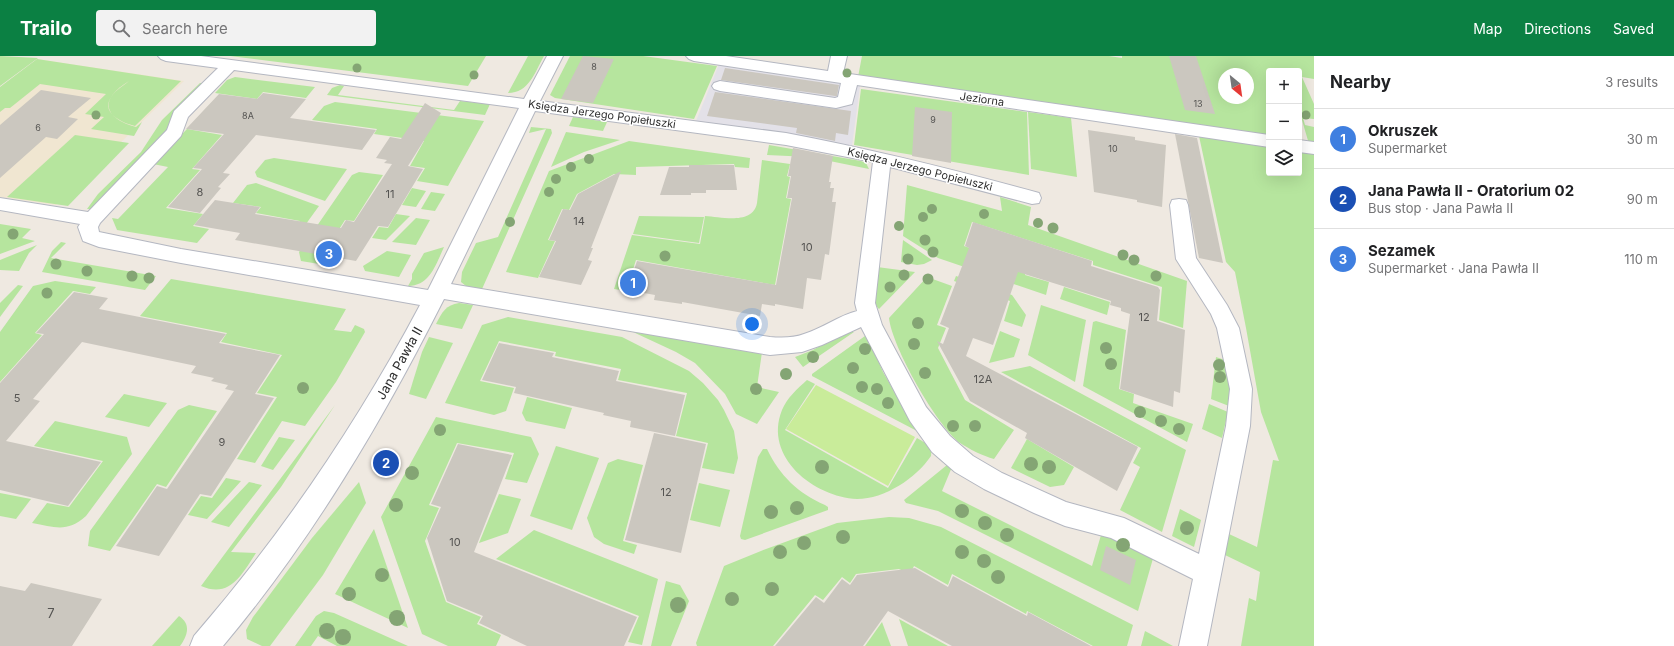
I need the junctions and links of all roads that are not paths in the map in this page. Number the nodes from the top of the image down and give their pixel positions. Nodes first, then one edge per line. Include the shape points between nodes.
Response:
1 (166, 56) edge
2 (555, 56) edge
3 (694, 56) edge
4 (839, 56) edge
5 (229, 66) junction
6 (834, 77) junction
7 (850, 79) junction
8 (720, 86) dead end
9 (529, 105) junction
10 (1266, 141) edge
11 (1302, 146) edge
12 (1314, 148) edge
13 (882, 158) junction
14 (1032, 198) dead end
15 (0, 204) edge
16 (1179, 205) dead end
17 (92, 219) junction
18 (436, 294) junction
19 (867, 318) junction
20 (1207, 572) junction
21 (204, 646) edge
22 (1193, 646) edge

1 - 5 street, Księdza Jerzego Popiełuszki
2 - 9 street, Jana Pawła II
3 - 6 street, Jeziorna
4 - 6 street
5 - 9 street, Księdza Jerzego Popiełuszki
5 - 17 street via 180,115 175,132
6 - 7 street, Jeziorna
7 - 8 street via 846,100 836,103
7 - 10 street, Jeziorna
9 - 13 street, Księdza Jerzego Popiełuszki via 786,139
9 - 18 street, Jana Pawła II
11 - 12 street
13 - 14 street, Księdza Jerzego Popiełuszki via 935,170
13 - 19 street via 865,303
15 - 17 street
16 - 20 street via 1186,259 1220,311 1228,328 1241,389 1238,426
17 - 18 street via 88,227 90,236 99,240 181,256
18 - 19 street via 785,347 799,345 842,324
18 - 21 street, Jana Pawła II via 379,398 314,501 261,577
19 - 20 street via 905,394 918,414 941,444 964,464 1043,505 1065,514 1115,527
20 - 22 street

